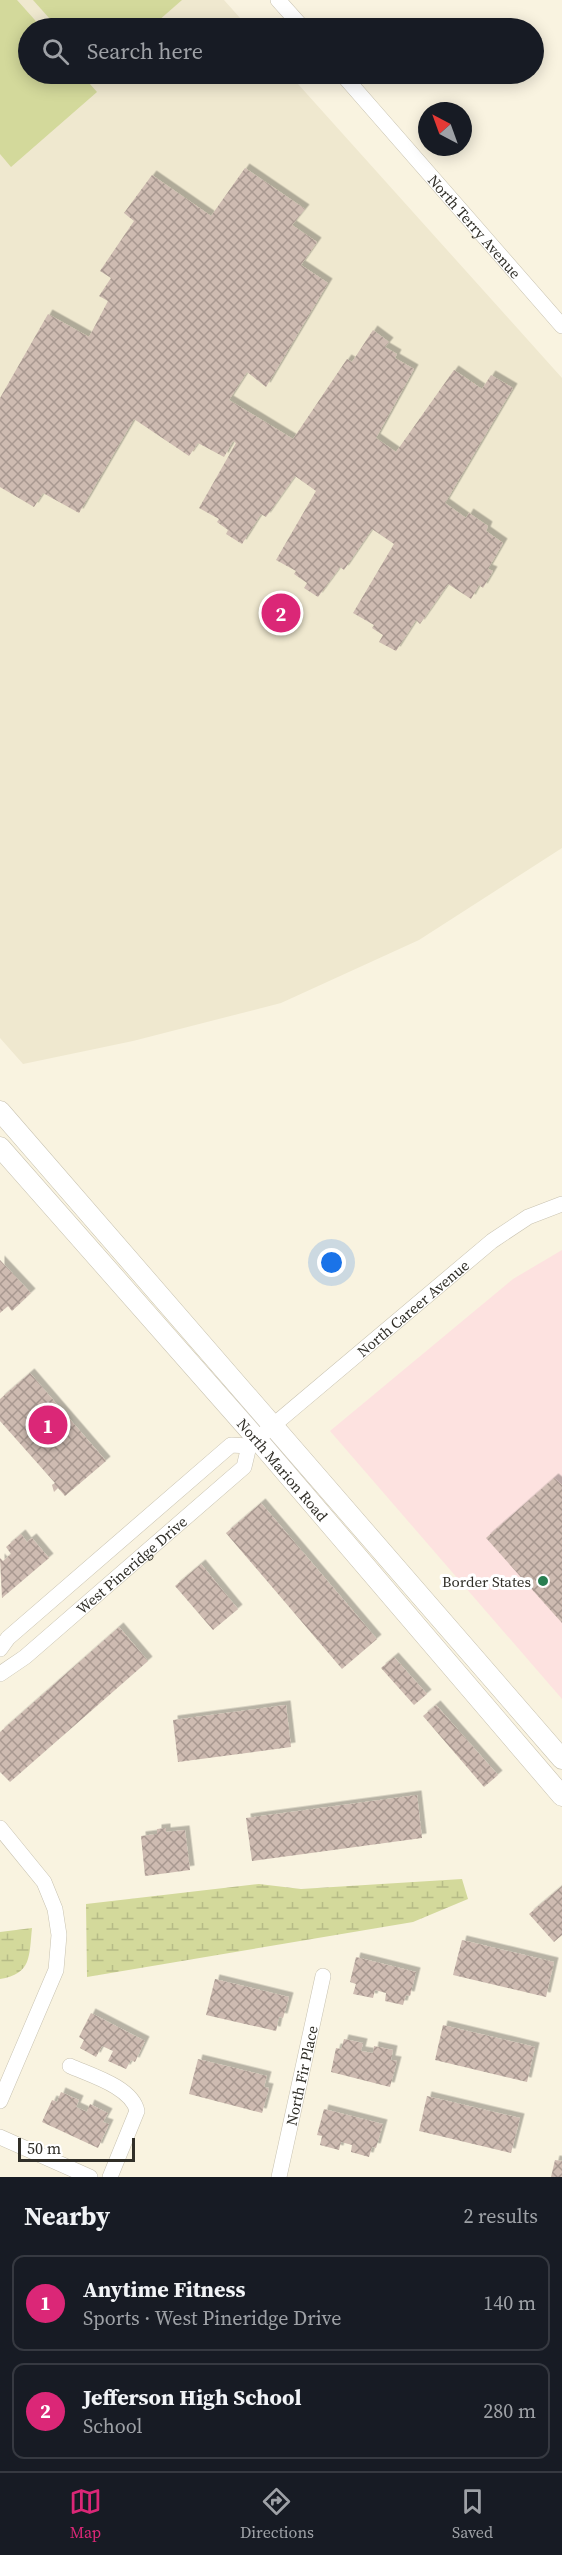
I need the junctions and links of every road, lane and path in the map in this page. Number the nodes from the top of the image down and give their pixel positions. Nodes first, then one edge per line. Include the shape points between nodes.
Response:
1 (278, 0) edge
2 (294, 18) edge
3 (351, 84) edge
4 (562, 326) edge
5 (0, 1111) edge
6 (0, 1147) edge
7 (562, 1204) edge
8 (272, 1425) junction
9 (253, 1443) junction
10 (3, 1638) edge
11 (0, 1674) edge
12 (562, 1759) edge
13 (562, 1796) edge
14 (0, 1828) edge
15 (323, 1976) dead end
16 (70, 2066) dead end
17 (0, 2101) edge
18 (0, 2137) edge
19 (90, 2177) edge
20 (110, 2177) edge
21 (279, 2177) edge

1 - 2 street
3 - 4 street, North Terry Avenue
5 - 8 main road, North Marion Road
6 - 9 main road, North Marion Road
7 - 8 street, North Career Avenue via 528,1217 492,1241
8 - 9 street, North Career Avenue
8 - 12 main road, North Marion Road
9 - 10 street, West Pineridge Drive via 231,1445
9 - 11 street, West Pineridge Drive via 244,1467 25,1657
9 - 13 main road, North Marion Road
14 - 17 street via 44,1882 58,1920 59,1946 56,1970
15 - 21 street, North Fir Place
16 - 20 street via 126,2092 136,2105
18 - 19 street

